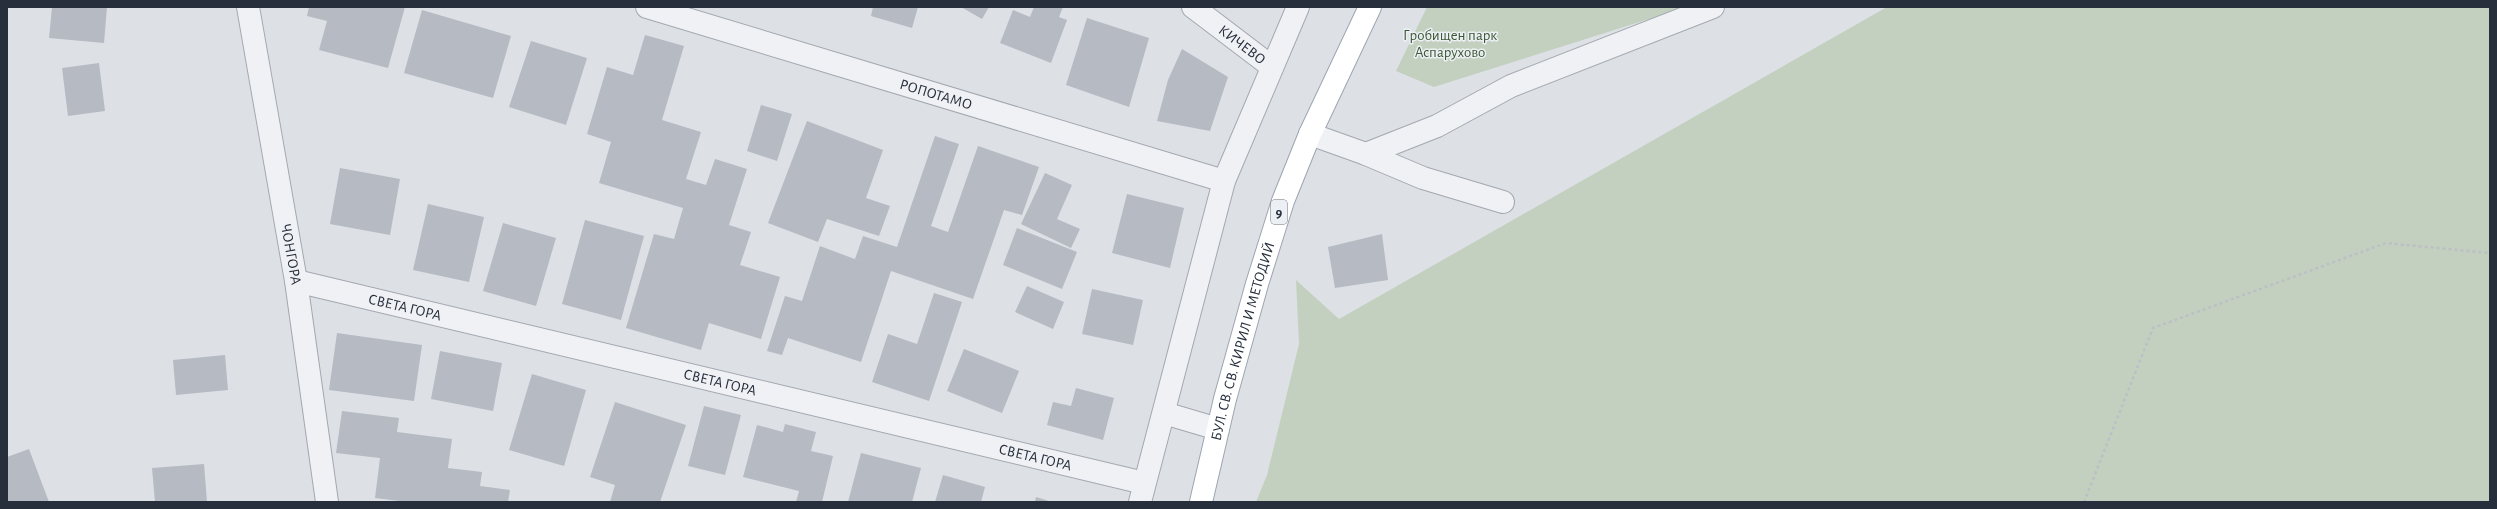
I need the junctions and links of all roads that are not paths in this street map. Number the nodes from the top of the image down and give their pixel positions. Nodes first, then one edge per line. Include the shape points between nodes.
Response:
1 (248, 7) edge
2 (647, 7) edge
3 (1193, 7) edge
4 (1298, 7) edge
5 (1370, 7) edge
6 (1713, 7) edge
7 (1272, 67) junction
8 (1310, 134) junction
9 (1366, 154) junction
10 (1224, 181) junction
11 (1503, 202) dead end
12 (296, 281) junction
13 (1164, 413) junction
14 (1218, 429) junction
15 (1142, 493) edge
16 (327, 502) edge
17 (1201, 502) edge

1 - 12 street, ЧОНГОРА
2 - 10 street, РОПОТАМО
3 - 7 street, КИЧЕВО
4 - 7 street
5 - 8 main road, БУЛ. СВ. СВ. КИРИЛ И МЕТОДИЙ / 9
6 - 9 street via 1511,86 1436,126
7 - 10 street
8 - 9 street
8 - 14 main road, БУЛ. СВ. СВ. КИРИЛ И МЕТОДИЙ / 9 via 1283,201 1257,284
9 - 11 street via 1423,178
10 - 13 street
12 - 15 street, СВЕТА ГОРА
12 - 16 street, ЧОНГОРА
13 - 14 street
13 - 15 street
14 - 17 main road, БУЛ. СВ. СВ. КИРИЛ И МЕТОДИЙ / 9

